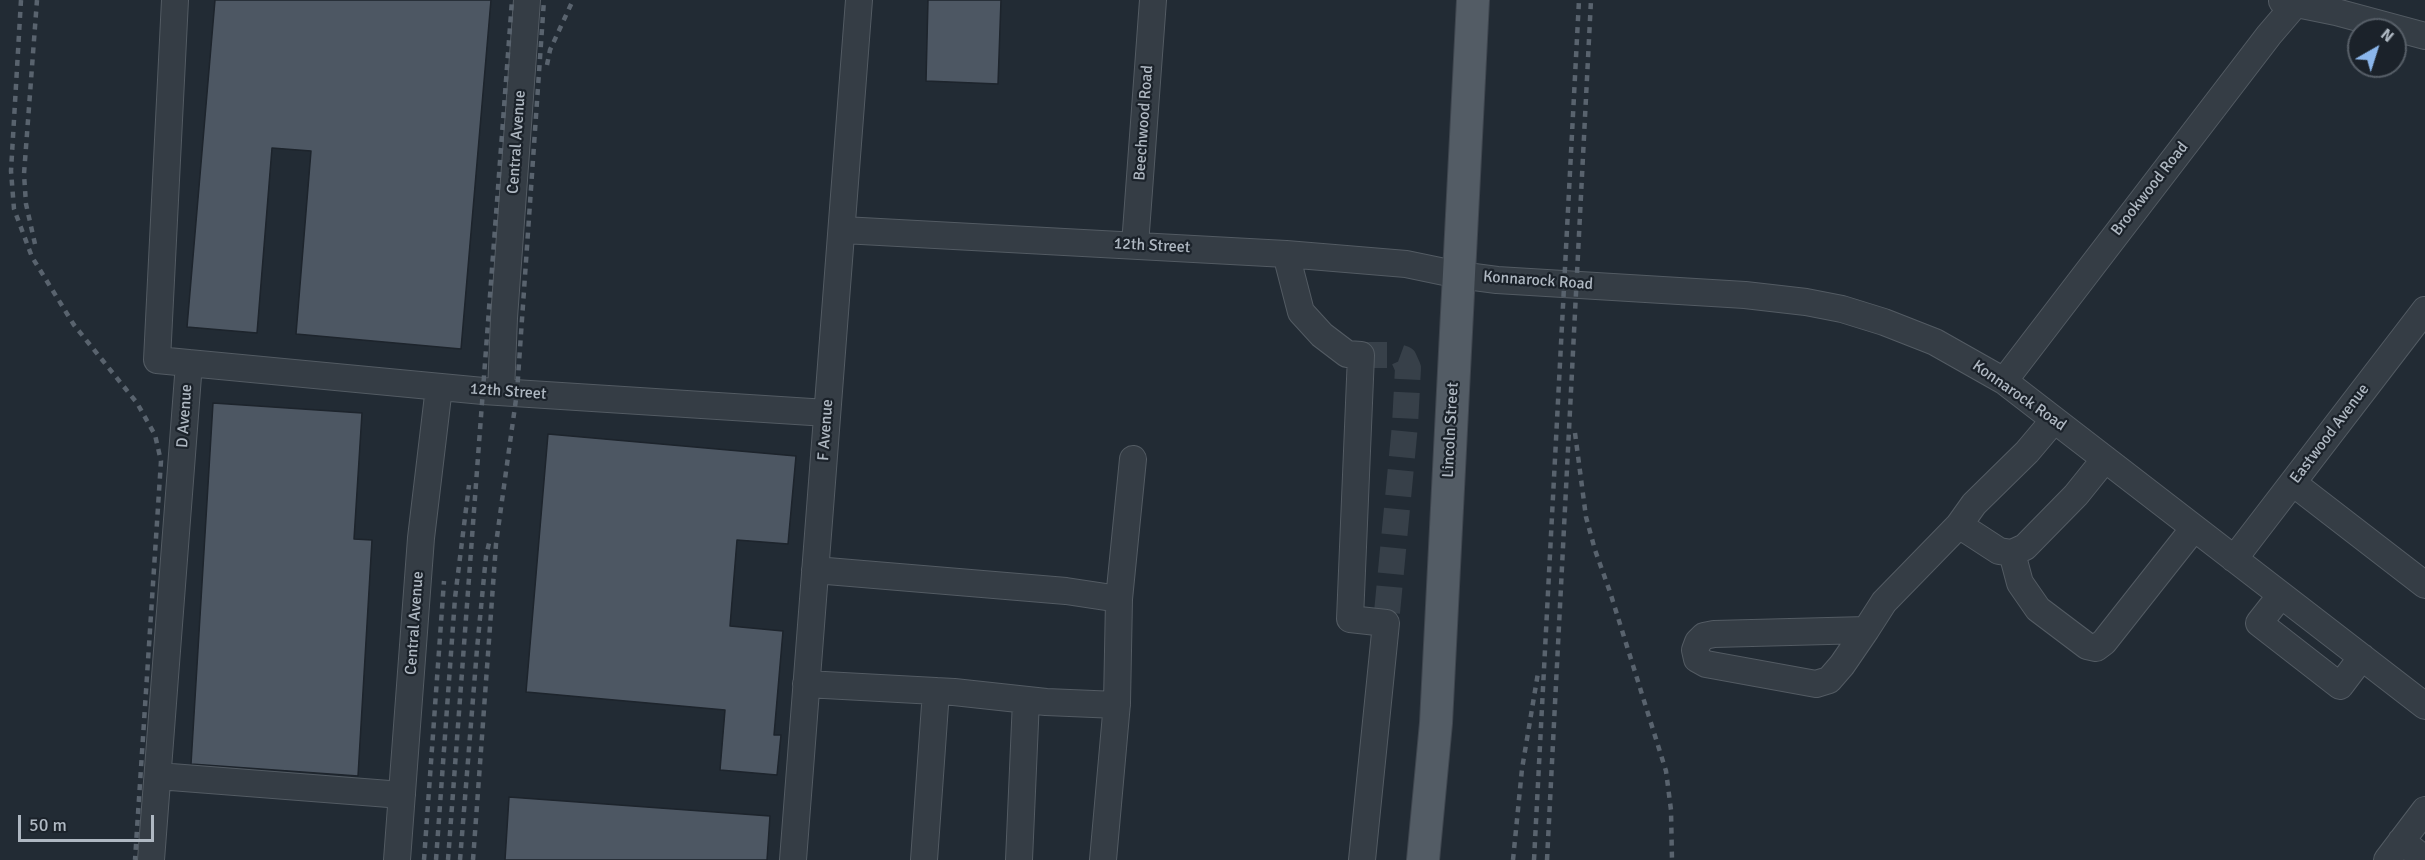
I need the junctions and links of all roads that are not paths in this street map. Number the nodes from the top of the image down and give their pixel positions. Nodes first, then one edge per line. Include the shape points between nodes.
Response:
1 (176, 0) edge
2 (527, 0) edge
3 (859, 0) edge
4 (1153, 0) edge
5 (1473, 0) edge
6 (2291, 1) edge
7 (2425, 36) edge
8 (843, 230) junction
9 (1135, 245) junction
10 (1286, 254) junction
11 (1459, 275) junction
12 (2425, 310) edge
13 (189, 363) junction
14 (2004, 381) junction
15 (439, 387) junction
16 (501, 392) junction
17 (827, 413) junction
18 (2054, 420) junction
19 (1133, 459) dead end
20 (2105, 459) junction
21 (2293, 483) junction
22 (1959, 525) junction
23 (2194, 528) junction
24 (2012, 553) junction
25 (2234, 559) junction
26 (815, 570) junction
27 (2425, 585) edge
28 (2281, 595) junction
29 (1119, 599) junction
30 (1866, 630) junction
31 (2362, 657) junction
32 (806, 684) junction
33 (936, 692) junction
34 (1026, 700) junction
35 (1117, 705) junction
36 (2425, 706) edge
37 (158, 776) junction
38 (402, 795) junction
39 (2425, 810) edge
40 (2394, 850) edge
41 (2425, 859) edge
42 (151, 860) edge
43 (397, 860) edge
44 (793, 860) edge
45 (924, 860) edge
46 (1019, 860) edge
47 (1103, 860) edge
48 (1362, 860) edge
49 (1423, 860) edge

1 - 13 street, D Avenue via 157,360
2 - 16 street, Central Avenue
3 - 8 street, F Avenue
4 - 9 street, Beechwood Road
5 - 11 main road, Lincoln Street
6 - 7 street
6 - 14 street, Brookwood Road
8 - 9 street, 12th Street
8 - 17 street, F Avenue
9 - 10 street, 12th Street
10 - 11 street, 12th Street via 1406,264
10 - 48 street via 1301,312 1347,354 1361,355 1350,620 1386,623
11 - 14 street, Konnarock Road via 1745,295 1842,309 1913,332
11 - 49 main road, Lincoln Street via 1436,723
12 - 21 street, Eastwood Avenue
13 - 15 street, 12th Street
13 - 37 street, D Avenue
14 - 18 street, Konnarock Road
15 - 16 street, 12th Street
15 - 38 street, Central Avenue via 421,538
16 - 17 street, 12th Street
17 - 26 street, F Avenue
18 - 20 street, Konnarock Road
18 - 22 street
19 - 29 street
20 - 23 street, Konnarock Road
20 - 24 street via 2025,547
21 - 25 street, Eastwood Avenue
21 - 27 street
22 - 24 street via 1999,551
22 - 30 street via 1884,602
23 - 24 street via 2096,648 2087,646 2038,609 2020,584
23 - 25 street, Konnarock Road
25 - 28 street, Konnarock Road
26 - 29 street
26 - 32 street, F Avenue
28 - 31 street, Konnarock Road
28 - 31 street via 2259,623 2340,686
29 - 35 street
30 - 30 street via 1829,680 1816,684 1706,664 1697,659 1695,650 1704,636 1714,634
31 - 36 street, Konnarock Road
32 - 33 street
32 - 44 street, F Avenue
33 - 34 street
33 - 45 street
34 - 35 street
34 - 46 street
35 - 47 street
37 - 38 street
37 - 42 street, D Avenue
38 - 43 street, Central Avenue
39 - 40 street
40 - 41 street

